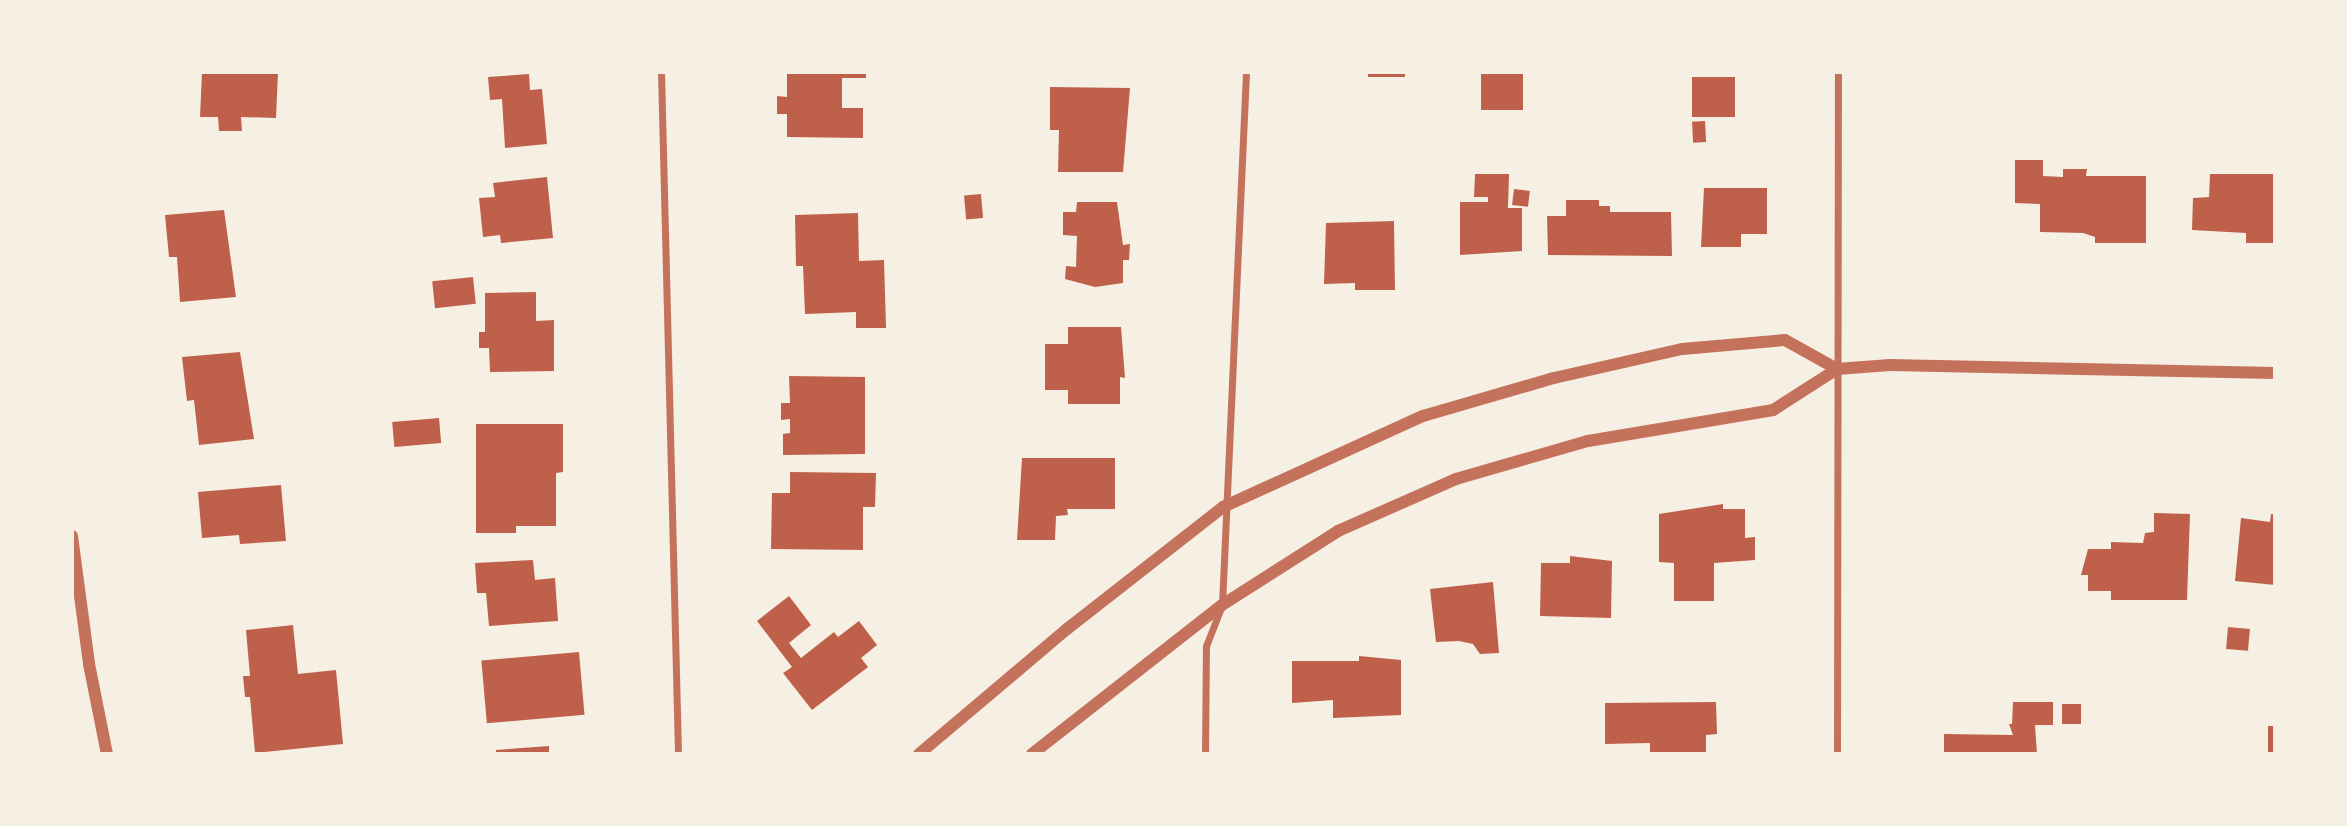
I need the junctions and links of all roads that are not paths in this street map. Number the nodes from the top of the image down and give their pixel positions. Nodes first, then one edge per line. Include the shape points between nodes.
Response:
1 (661, 72) edge
2 (1246, 72) edge
3 (1838, 72) edge
4 (1837, 369) junction
5 (2275, 373) edge
6 (1223, 507) junction
7 (72, 536) edge
8 (1222, 605) junction
9 (107, 754) edge
10 (678, 754) edge
11 (919, 754) edge
12 (1032, 754) edge
13 (1205, 754) edge
14 (1838, 754) edge

1 - 10 street
2 - 6 street
3 - 4 street
4 - 5 street via 1890,365
4 - 6 street via 1785,340 1671,352 1554,378 1423,416
4 - 8 street via 1773,410 1588,441 1456,479 1338,531
4 - 14 street
6 - 8 street
6 - 11 street
7 - 9 street
8 - 12 street
8 - 13 street via 1206,646

